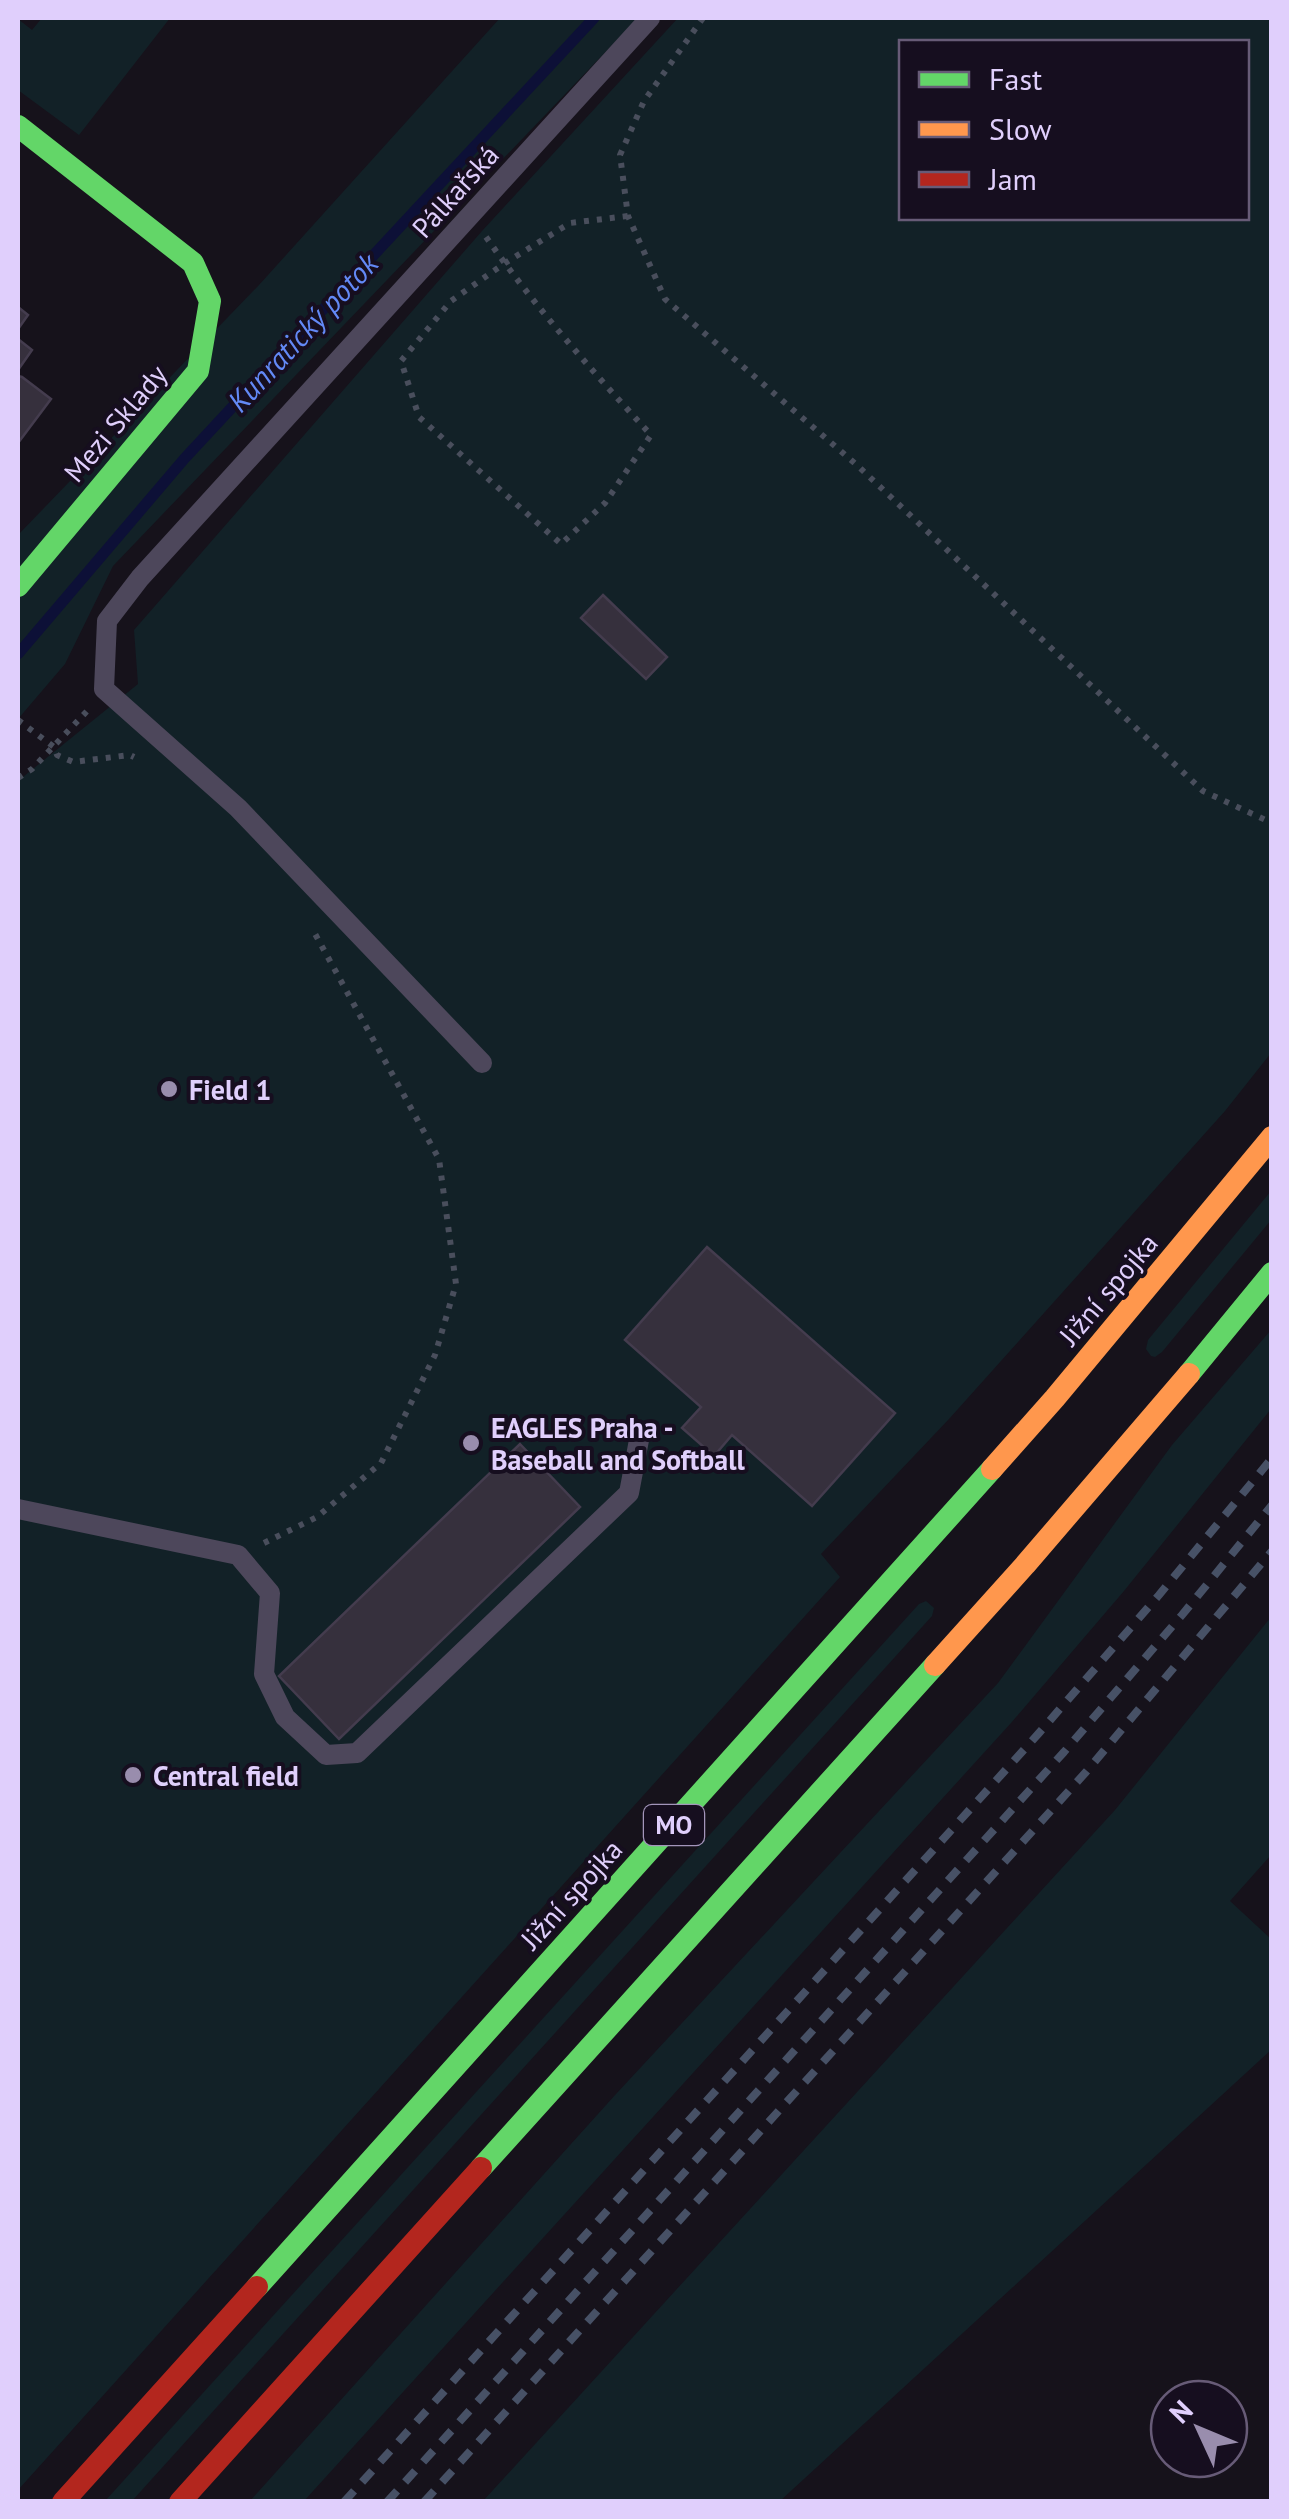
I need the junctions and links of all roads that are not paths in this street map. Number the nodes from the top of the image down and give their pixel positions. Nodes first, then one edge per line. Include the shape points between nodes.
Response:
1 (650, 18) edge
2 (18, 126) edge
3 (18, 586) edge
4 (482, 1063) dead end
5 (1272, 1137) edge
6 (1272, 1273) edge
7 (639, 1440) dead end
8 (18, 1509) edge
9 (63, 2502) edge
10 (180, 2502) edge

1 - 4 lane, Pálkařská via 106,621 104,689 238,808
2 - 3 main road, Mezi Sklady via 193,263 210,301 198,371
5 - 9 main road, Jižní spojka / MO via 1030,1426
6 - 10 main road via 1000,1593
7 - 8 lane via 629,1493 357,1753 326,1754 286,1717 264,1674 270,1593 238,1555

